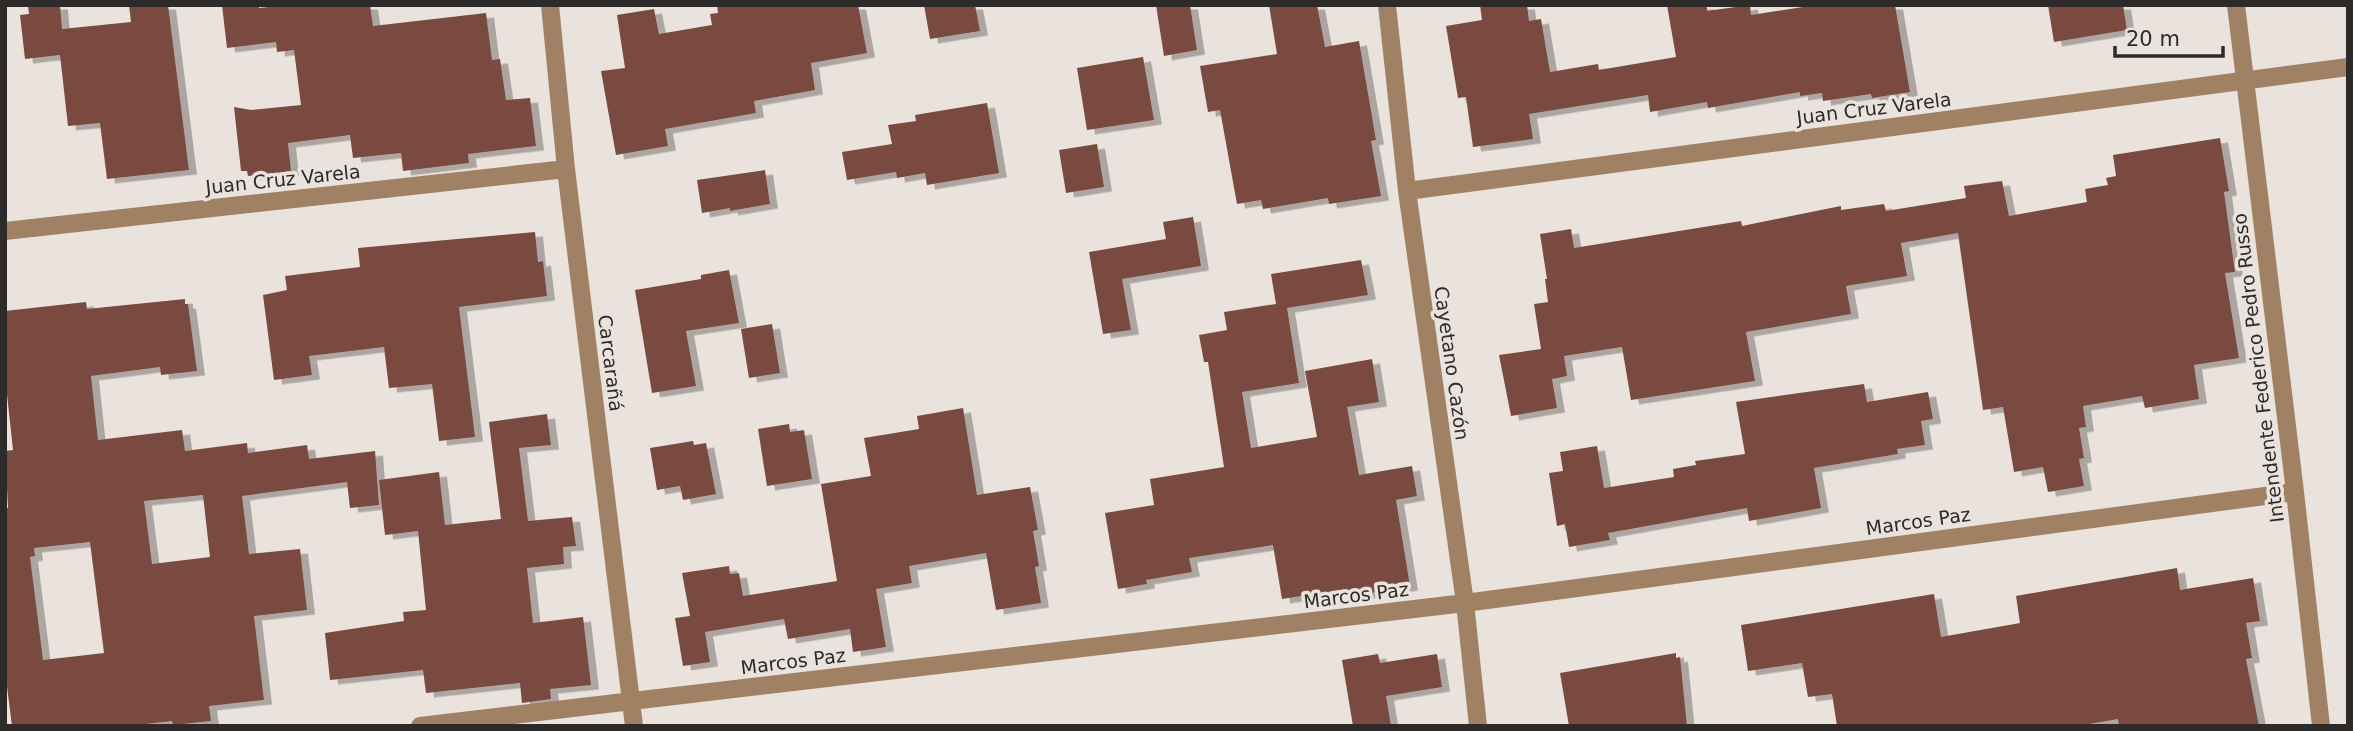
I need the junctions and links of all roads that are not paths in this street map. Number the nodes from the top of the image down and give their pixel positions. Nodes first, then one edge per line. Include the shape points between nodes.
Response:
1 (550, 5) edge
2 (1387, 5) edge
3 (2236, 5) edge
4 (2348, 67) edge
5 (2244, 81) junction
6 (566, 169) junction
7 (1406, 191) junction
8 (5, 231) edge
9 (2295, 492) junction
10 (1465, 603) junction
11 (631, 701) junction
12 (420, 726) edge
13 (634, 726) edge
14 (1478, 726) edge
15 (2321, 726) edge

1 - 6 street, Carcarañá
2 - 7 street, Cayetano Cazón
3 - 5 street, Intendente Federico Pedro Russo
4 - 5 street, Juan Cruz Varela
5 - 7 street, Juan Cruz Varela
5 - 9 street, Intendente Federico Pedro Russo
6 - 8 street, Juan Cruz Varela
6 - 11 street, Carcarañá
7 - 10 street, Cayetano Cazón
9 - 10 street, Marcos Paz
9 - 15 street, Intendente Federico Pedro Russo
10 - 11 street, Marcos Paz
10 - 14 street, Cayetano Cazón
11 - 12 street, Marcos Paz
11 - 13 street, Carcarañá

